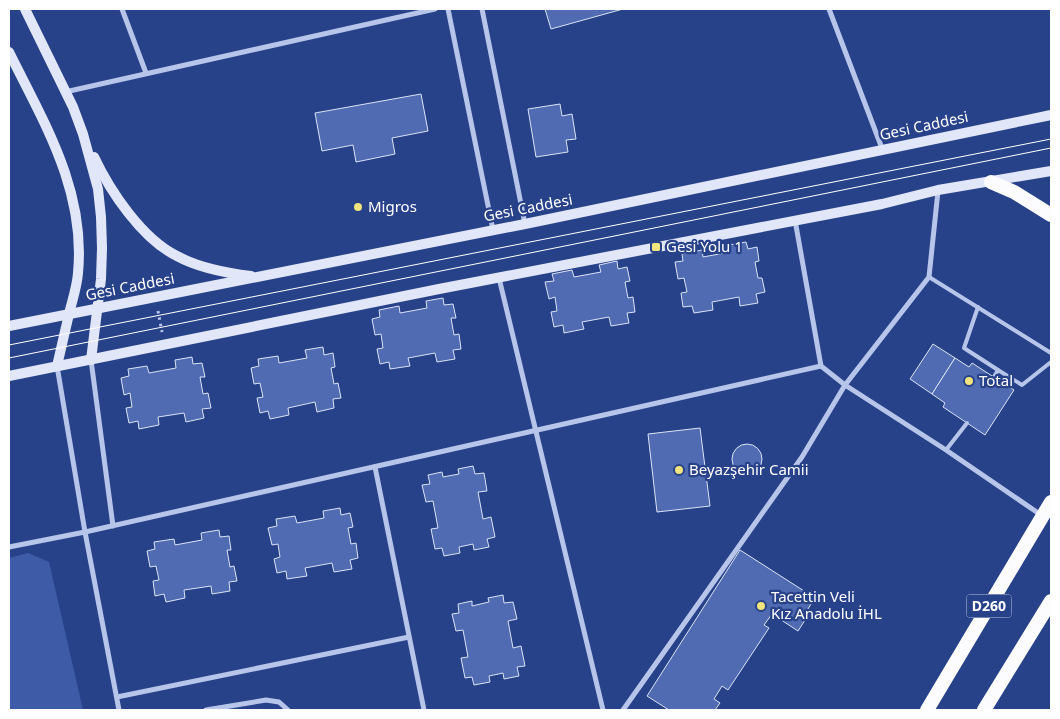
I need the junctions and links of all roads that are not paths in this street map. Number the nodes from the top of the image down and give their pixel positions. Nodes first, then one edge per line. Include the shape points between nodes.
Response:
1 (25, 9) edge
2 (122, 9) edge
3 (435, 9) edge
4 (448, 9) edge
5 (482, 9) edge
6 (830, 9) edge
7 (9, 52) edge
8 (146, 73) junction
9 (65, 92) junction
10 (1051, 115) edge
11 (83, 134) junction
12 (882, 151) junction
13 (1051, 172) edge
14 (991, 182) junction
15 (938, 190) junction
16 (1051, 215) edge
17 (795, 220) junction
18 (525, 224) junction
19 (493, 230) junction
20 (262, 277) junction
21 (499, 277) junction
22 (929, 277) junction
23 (978, 307) junction
24 (96, 309) junction
25 (69, 314) junction
26 (9, 326) edge
27 (1051, 354) edge
28 (91, 360) junction
29 (1051, 362) edge
30 (57, 366) junction
31 (822, 366) junction
32 (998, 370) junction
33 (9, 376) edge
34 (994, 377) dead end
35 (845, 385) junction
36 (967, 423) dead end
37 (536, 430) junction
38 (946, 450) junction
39 (375, 467) junction
40 (1051, 502) edge
41 (1043, 517) junction
42 (114, 526) junction
43 (85, 532) junction
44 (9, 547) edge
45 (1051, 601) edge
46 (409, 637) junction
47 (117, 697) junction
48 (119, 710) edge
49 (206, 710) edge
50 (288, 710) edge
51 (424, 710) edge
52 (603, 710) edge
53 (623, 710) edge
54 (927, 710) edge
55 (984, 710) edge

1 - 9 main road
2 - 8 street
3 - 8 street
4 - 19 street
5 - 18 street
6 - 12 street
7 - 25 main road via 57,150 72,195 79,256
8 - 9 street
9 - 11 main road
10 - 12 main road, Gesi Caddesi
11 - 20 main road via 95,160 126,209 164,248 205,267
11 - 24 main road via 96,179 101,217 101,279
12 - 18 main road, Gesi Caddesi
13 - 14 main road
14 - 15 main road
14 - 16 highway
15 - 17 main road
15 - 22 street
17 - 21 main road
17 - 31 street
18 - 19 main road, Gesi Caddesi
19 - 20 main road, Gesi Caddesi
20 - 24 main road, Gesi Caddesi
21 - 28 main road
21 - 37 street
22 - 23 lane
22 - 35 street
23 - 27 lane
23 - 32 lane via 964,348
24 - 25 main road, Gesi Caddesi
24 - 28 main road
25 - 26 main road, Gesi Caddesi
25 - 30 main road
28 - 30 main road
28 - 42 street
29 - 32 lane via 1022,385
30 - 33 main road
30 - 43 street
31 - 35 street
31 - 37 street
32 - 34 lane
35 - 38 street
35 - 53 street via 802,457
36 - 38 lane
37 - 39 street
37 - 52 street
38 - 41 street
39 - 42 street
39 - 46 street
40 - 41 highway, D260
41 - 54 highway, D260
42 - 43 street
43 - 44 street
43 - 47 street
45 - 55 highway
46 - 47 street
46 - 51 street
47 - 48 street
49 - 50 street via 266,700 279,702

